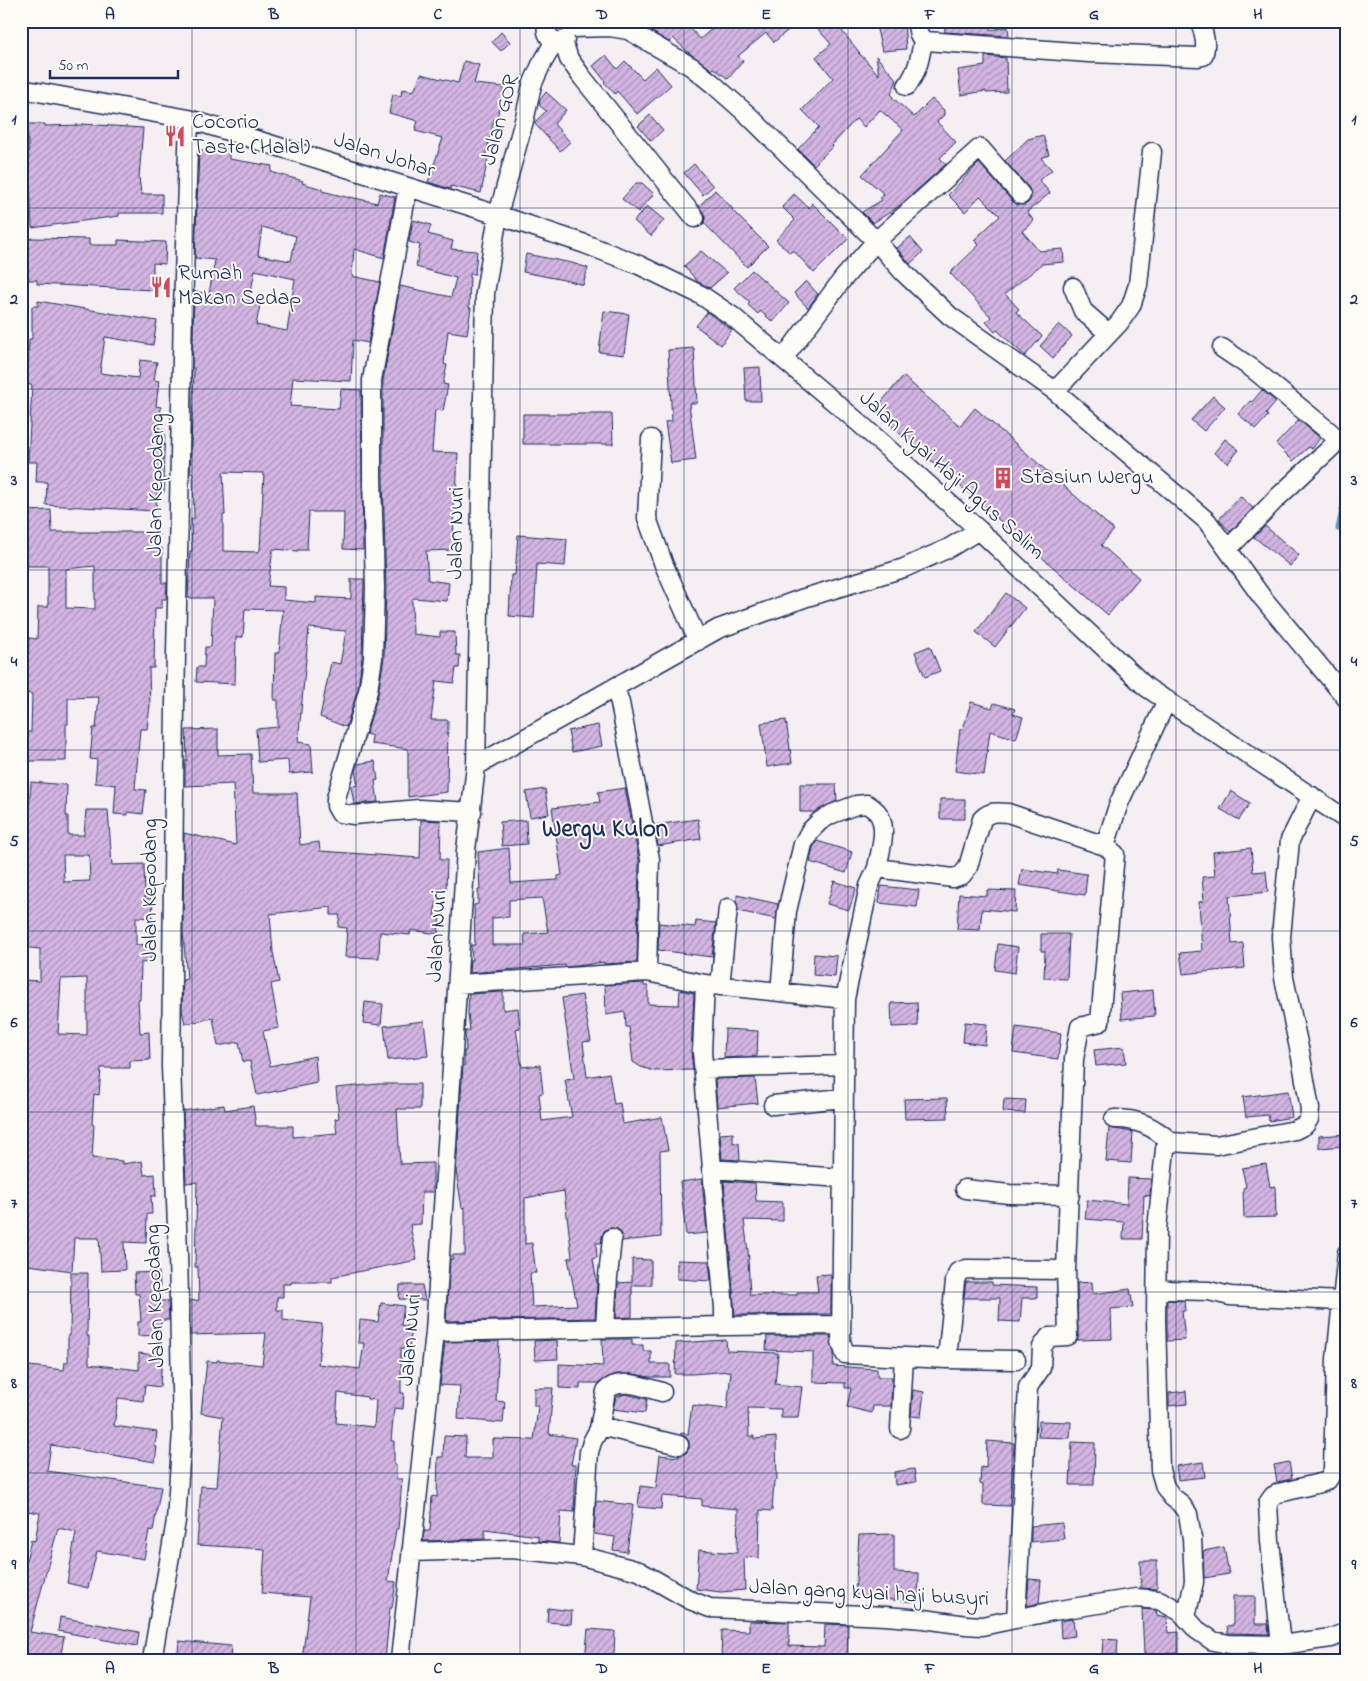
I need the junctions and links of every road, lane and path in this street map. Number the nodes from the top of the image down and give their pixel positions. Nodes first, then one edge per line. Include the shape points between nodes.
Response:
1 (548, 21) edge
2 (917, 21) edge
3 (1200, 21) edge
4 (635, 26) edge
5 (565, 33) edge
6 (923, 40) junction
7 (907, 86) dead end
8 (21, 89) edge
9 (189, 119) junction
10 (1152, 152) dead end
11 (408, 187) junction
12 (1021, 195) dead end
13 (498, 215) junction
14 (695, 218) dead end
15 (876, 241) junction
16 (1073, 288) dead end
17 (1108, 333) junction
18 (1222, 348) dead end
19 (783, 359) junction
20 (1055, 391) junction
21 (651, 439) dead end
22 (979, 530) junction
23 (1228, 549) junction
24 (698, 640) junction
25 (615, 687) junction
26 (1347, 699) edge
27 (1167, 700) junction
28 (476, 766) junction
29 (1312, 796) junction
30 (472, 812) junction
31 (1347, 820) edge
32 (1105, 846) junction
33 (877, 868) junction
34 (728, 908) dead end
35 (646, 972) junction
36 (458, 984) junction
37 (713, 985) junction
38 (780, 992) junction
39 (845, 999) junction
40 (844, 1065) junction
41 (703, 1069) junction
42 (843, 1098) junction
43 (773, 1105) dead end
44 (1114, 1119) dead end
45 (1171, 1142) junction
46 (712, 1169) junction
47 (842, 1178) junction
48 (965, 1189) dead end
49 (1070, 1195) junction
50 (612, 1238) dead end
51 (1347, 1253) edge
52 (1066, 1270) junction
53 (1157, 1288) junction
54 (1341, 1301) junction
55 (841, 1325) junction
56 (724, 1326) junction
57 (606, 1328) junction
58 (435, 1332) junction
59 (904, 1357) junction
60 (946, 1359) junction
61 (1016, 1360) dead end
62 (662, 1392) dead end
63 (600, 1426) junction
64 (900, 1429) dead end
65 (679, 1445) dead end
66 (411, 1552) junction
67 (582, 1556) junction
68 (1186, 1617) junction
69 (1016, 1619) junction
70 (1347, 1632) edge
71 (1280, 1645) junction
72 (1248, 1652) edge
73 (152, 1660) edge
74 (400, 1660) edge

1 - 5 street via 546,33 550,38
2 - 6 street via 918,33
3 - 6 street via 1205,50 1203,56 1198,57 1089,53
4 - 5 street
4 - 15 street via 692,67 748,114
5 - 13 street, Jalan GOR via 541,65 532,85
5 - 14 street via 569,59 582,78
6 - 7 street via 919,64
8 - 9 street, Jalan Johar
9 - 11 street, Jalan Johar
9 - 73 street, Jalan Kepodang via 171,1066 182,1431 176,1521
10 - 17 street via 1138,285 1130,306
11 - 13 street, Jalan Johar
11 - 30 street via 372,380 374,658 336,806 340,813 354,815 419,809
12 - 15 street via 980,148
13 - 19 street, Jalan Kyai Haji Agus Salim via 639,265 701,295 732,316
13 - 28 street, Jalan Nuri via 485,293
15 - 19 street via 842,280
15 - 20 street via 904,273 950,316
16 - 17 street via 1083,311
17 - 20 street
18 - 23 street via 1253,369 1336,439 1336,443
19 - 22 street, Jalan Kyai Haji Agus Salim
20 - 23 street via 1207,521
21 - 24 street via 648,518 664,565
22 - 24 street via 950,548 904,568 741,620
22 - 27 street, Jalan Kyai Haji Agus Salim via 1146,687
23 - 26 street via 1261,596
24 - 25 street
25 - 28 street
25 - 35 street via 650,858
27 - 29 street, Jalan Kyai Haji Agus Salim
27 - 32 street via 1119,803
28 - 30 street, Jalan Nuri
29 - 31 street, Jalan Kyai Haji Agus Salim
29 - 45 street via 1290,840 1281,938 1284,978 1302,1057 1309,1119 1295,1130 1216,1145
30 - 36 street, Jalan Nuri via 466,850
32 - 33 street via 1008,813 995,812 982,818 968,868 962,874 953,878
32 - 49 street via 1115,854 1100,1022 1080,1027 1074,1059
33 - 38 street via 883,829 876,811 866,804 832,814 810,831 798,856 787,911
33 - 39 street via 870,886
34 - 37 street
35 - 36 street
35 - 37 street
36 - 58 street, Jalan Nuri
37 - 38 street
37 - 41 street via 702,1052
38 - 39 street
39 - 40 street
40 - 41 street
40 - 42 street
41 - 46 street
42 - 43 street
42 - 47 street
44 - 45 street via 1144,1124
45 - 53 street via 1165,1149 1158,1219
46 - 47 street
46 - 56 street
47 - 55 street
48 - 49 street
49 - 52 street
50 - 57 street
51 - 54 street
52 - 60 street via 966,1269 958,1272
52 - 69 street via 1068,1336 1049,1337 1042,1347 1041,1368 1028,1388
53 - 54 street via 1209,1291 1230,1296
53 - 68 street via 1160,1470 1165,1487 1188,1514 1194,1582
54 - 71 street via 1333,1470 1324,1482 1279,1493 1268,1503
55 - 56 street
55 - 59 street via 845,1354
56 - 57 street
57 - 58 street
58 - 66 street, Jalan Nuri
59 - 60 street
59 - 64 street
60 - 61 street
62 - 63 street via 622,1383 610,1387 606,1390
63 - 65 street
63 - 67 street via 589,1452
66 - 67 street, Jalan gang kyai haji busyri via 512,1549
66 - 74 street, Jalan Nuri
67 - 69 street, Jalan gang kyai haji busyri via 639,1571 710,1608 885,1616 966,1625
68 - 69 street, Jalan gang kyai haji busyri via 1159,1600 1136,1598
68 - 72 street, Jalan gang kyai haji busyri via 1213,1641
70 - 71 street, Jalan gang kyai haji busyri via 1330,1638
71 - 72 street, Jalan gang kyai haji busyri

